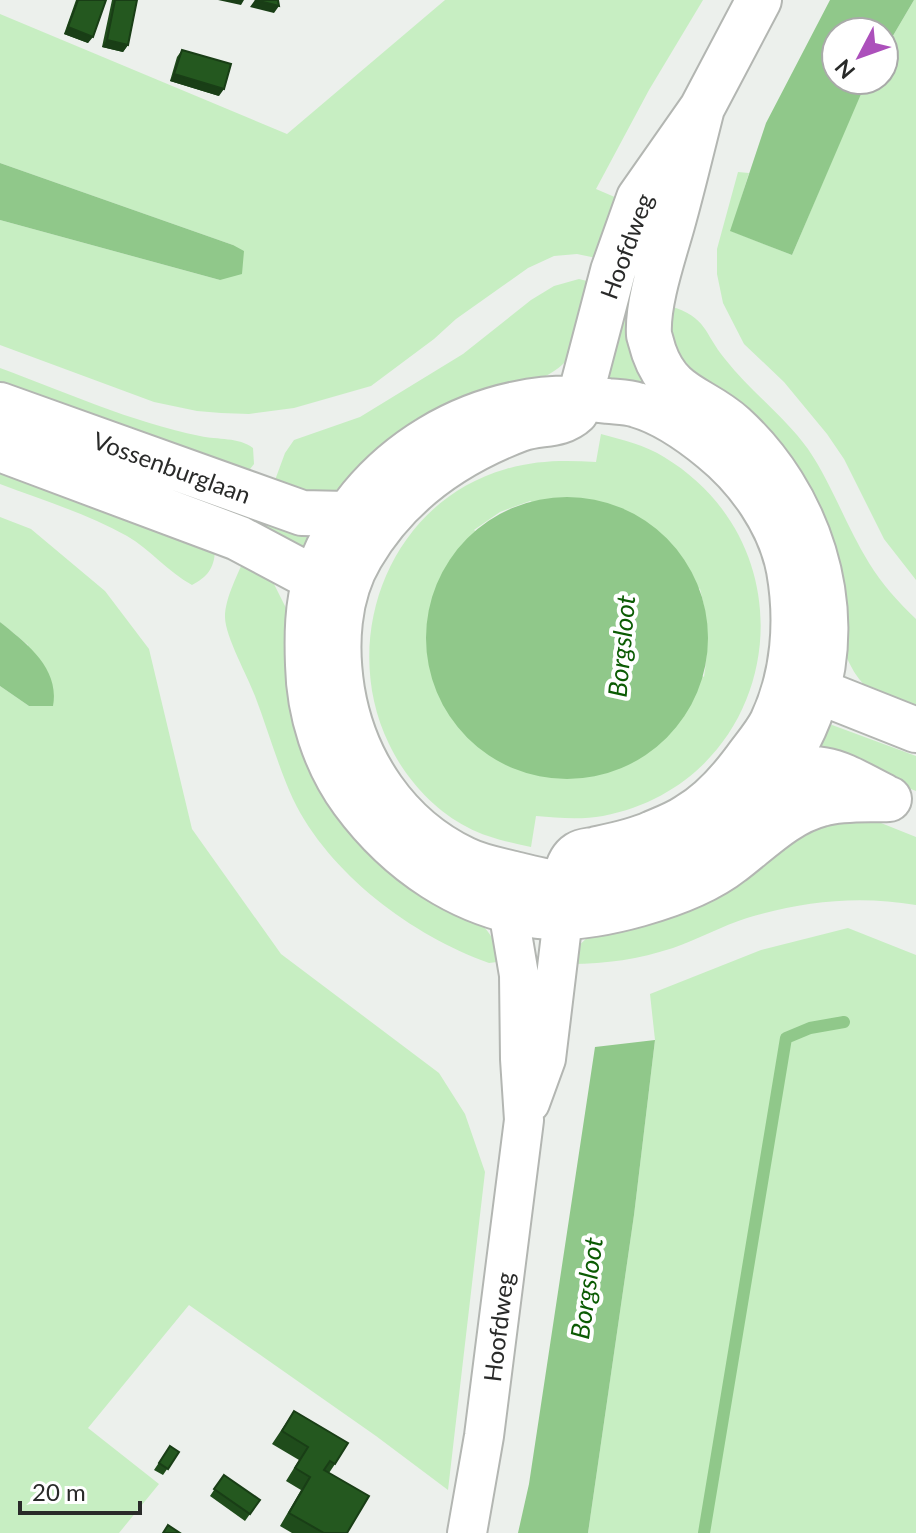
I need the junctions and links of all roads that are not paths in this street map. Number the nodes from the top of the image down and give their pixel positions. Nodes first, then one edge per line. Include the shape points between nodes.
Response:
1 (759, 0) edge
2 (702, 108) junction
3 (580, 397) junction
4 (0, 405) edge
5 (0, 449) edge
6 (347, 514) junction
7 (330, 591) junction
8 (802, 685) junction
9 (916, 730) edge
10 (774, 780) junction
11 (902, 805) edge
12 (564, 901) junction
13 (508, 910) junction
14 (524, 1120) junction
15 (467, 1533) edge

1 - 2 main road, Hoofdweg
2 - 3 main road, Hoofdweg via 639,198 613,271
2 - 8 main road, Hoofdweg via 656,283 649,337 666,378 730,423 766,457 811,539 826,630
3 - 6 main road via 491,410 449,427 410,450
3 - 7 main road via 567,421 531,425 466,452 435,472 366,548 352,577
3 - 8 main road via 637,405 689,429 733,466 767,512 788,565
4 - 6 main road, Vossenburglaan via 302,513
5 - 7 main road, Vossenburglaan via 238,538
6 - 7 main road
7 - 12 main road via 341,614 337,658 344,702 360,755 389,800 423,832 464,859
7 - 13 main road via 307,633 308,687 320,739 342,787 374,829 413,865 458,892
8 - 9 main road
8 - 10 main road via 802,730
8 - 12 main road via 731,779 688,816 644,837 578,854 569,865
10 - 11 main road via 818,768
10 - 12 main road via 751,807 679,858 602,881
11 - 12 main road via 820,804 779,824 697,884 625,907
12 - 13 main road
12 - 14 street, Hoofdweg via 546,1059
13 - 14 street, Hoofdweg via 519,975
14 - 15 street, Hoofdweg

